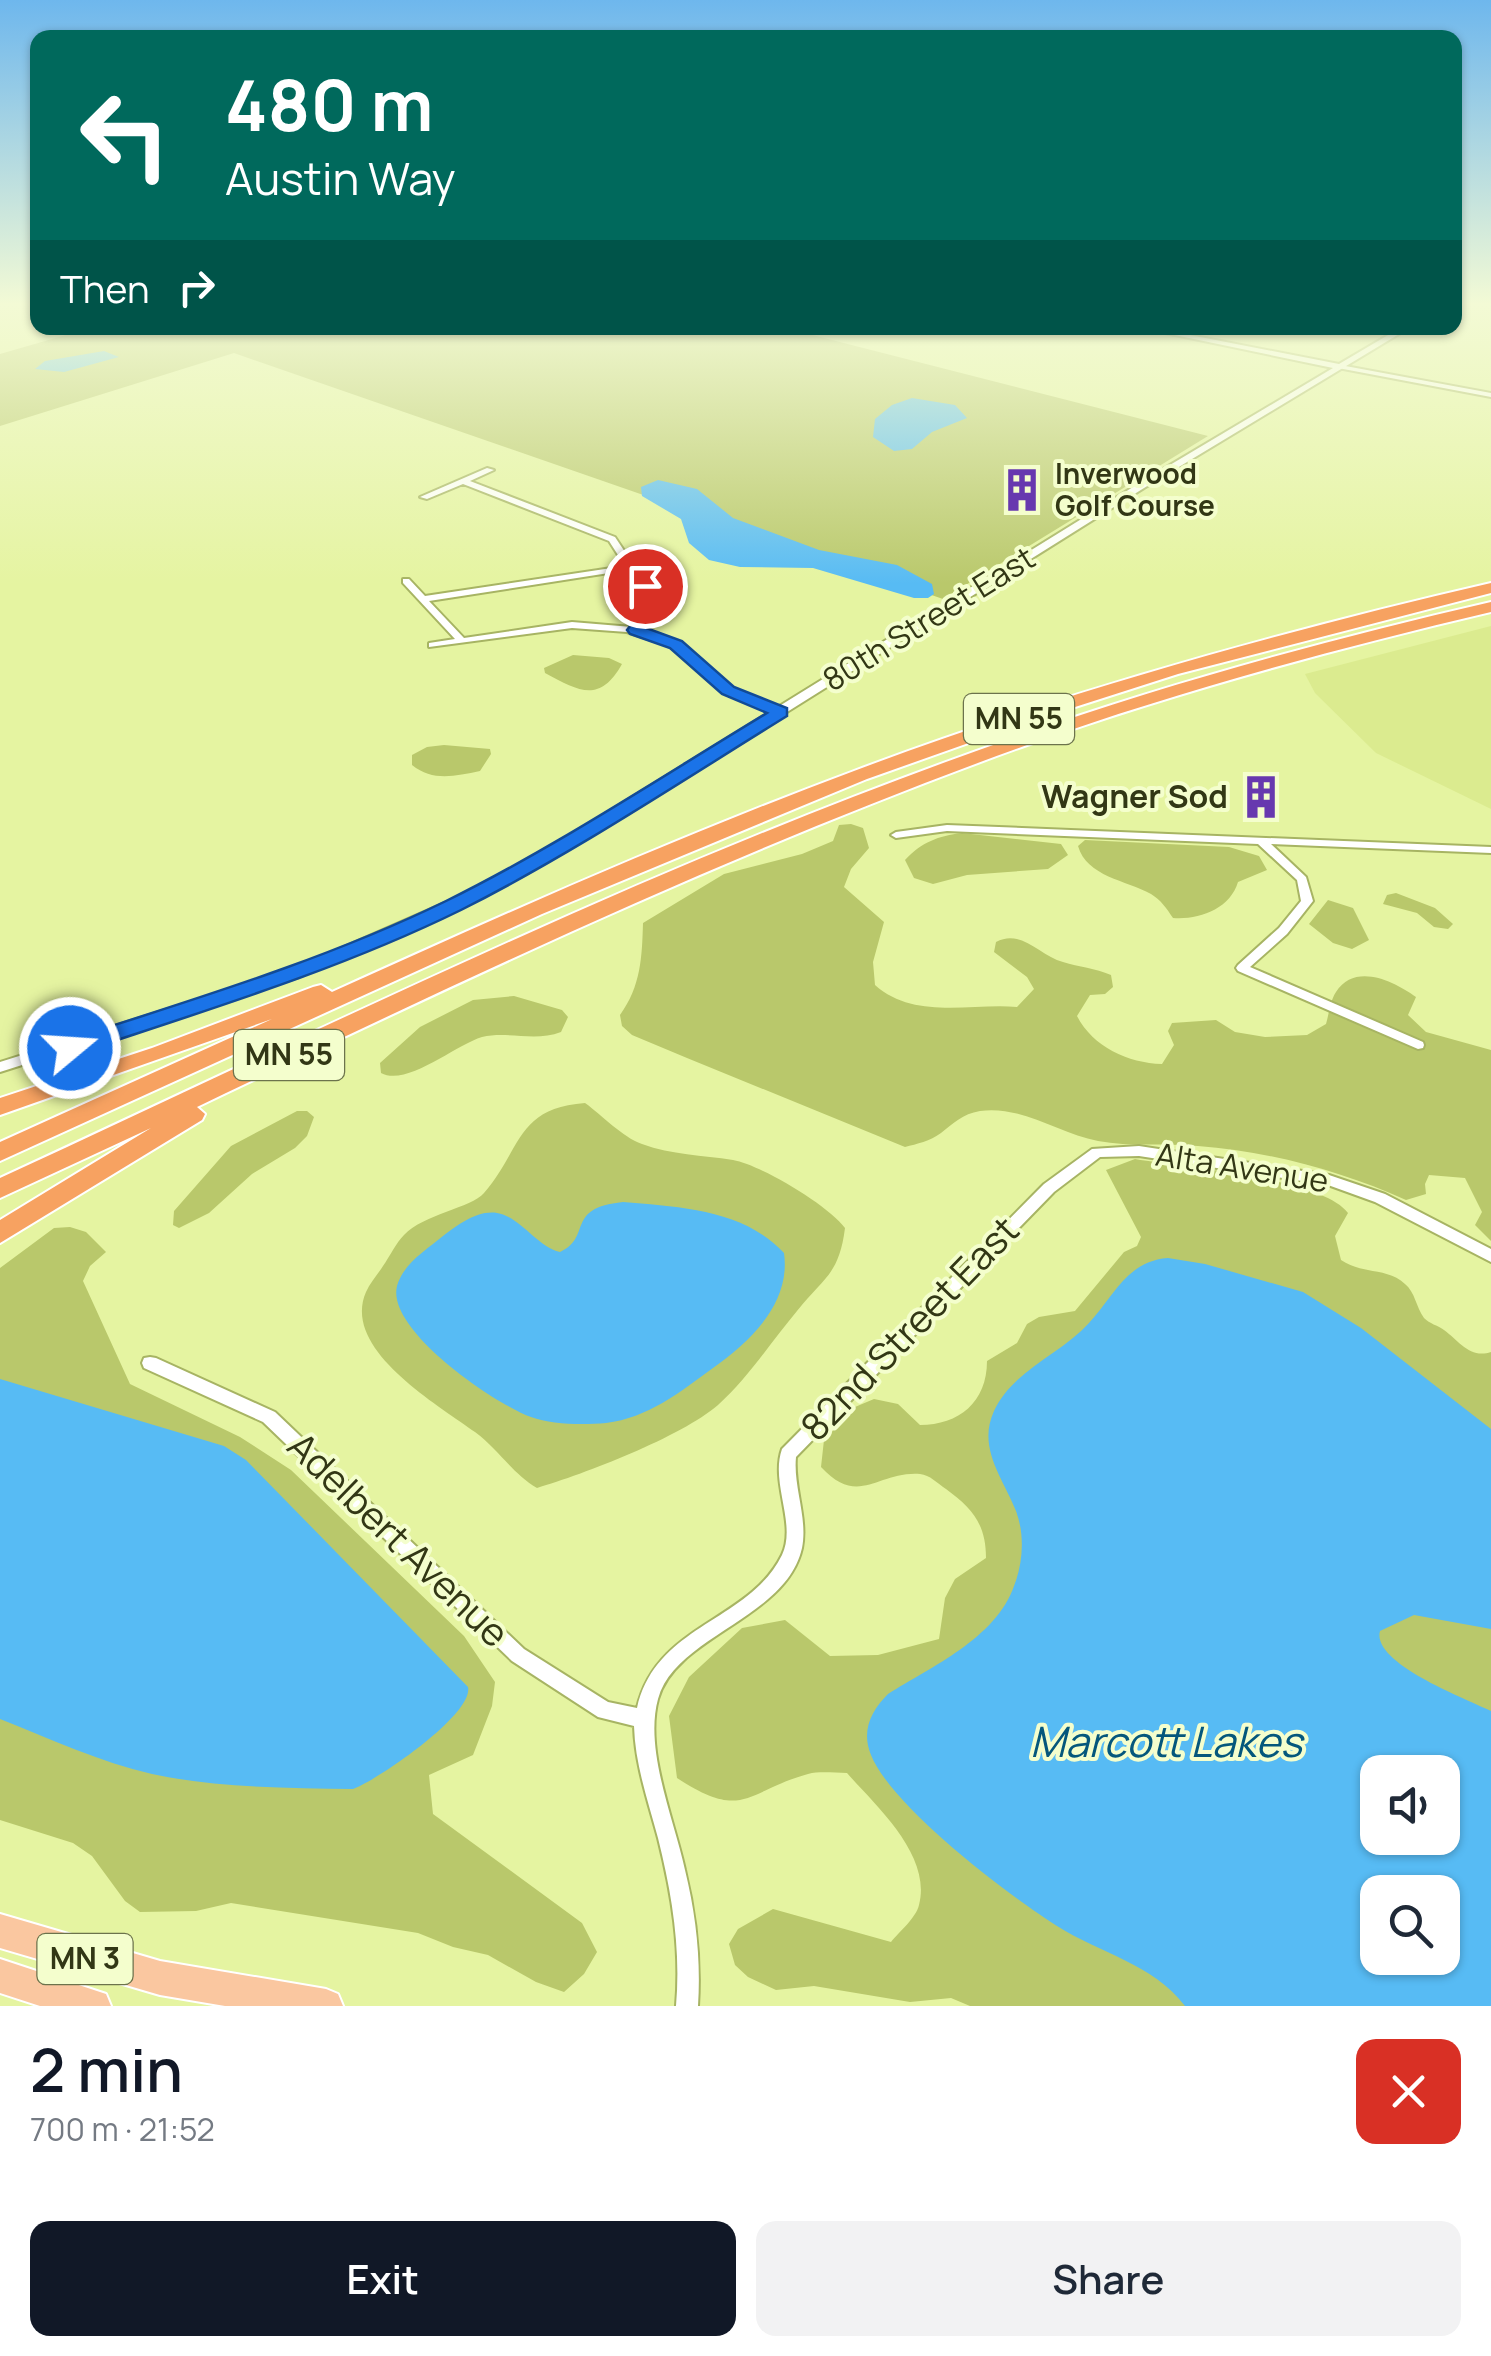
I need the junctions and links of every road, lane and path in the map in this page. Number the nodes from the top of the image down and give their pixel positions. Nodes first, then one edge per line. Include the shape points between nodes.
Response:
1 (1290, 397) edge
2 (490, 470) dead end
3 (463, 481) junction
4 (424, 497) dead end
5 (633, 567) junction
6 (406, 581) dead end
7 (1491, 588) edge
8 (423, 599) junction
9 (1491, 606) edge
10 (636, 630) junction
11 (462, 641) junction
12 (432, 645) dead end
13 (780, 712) junction
14 (896, 836) dead end
15 (1261, 840) junction
16 (1491, 850) edge
17 (562, 898) junction
18 (578, 922) junction
19 (1418, 1045) dead end
20 (0, 1067) edge
21 (0, 1108) edge
22 (0, 1152) edge
23 (1097, 1152) joint
24 (0, 1189) edge
25 (0, 1233) edge
26 (1491, 1256) edge
27 (150, 1363) dead end
28 (644, 1718) junction
29 (0, 1931) edge
30 (0, 1976) edge
31 (94, 2006) edge
32 (326, 2006) edge
33 (686, 2006) edge

1 - 13 street, 80th Street East
2 - 3 street
3 - 4 street
3 - 5 street via 607,537
5 - 8 street
5 - 10 street via 652,601
6 - 8 street
7 - 17 highway, MN 55 via 1260,645 1031,714 793,801
8 - 11 street
9 - 18 highway, MN 55 via 1280,660 1028,739 790,829
10 - 11 street via 572,625
10 - 13 street via 676,645 728,691
11 - 12 street
13 - 20 street, 80th Street East via 520,871 414,924 250,989
14 - 15 street via 947,828
15 - 16 street
15 - 19 street via 1302,880 1307,901 1242,968
17 - 21 highway
17 - 22 highway, MN 55
18 - 24 highway, MN 55
18 - 25 highway via 251,1082
23 - 26 street, Alta Avenue via 1139,1151 1329,1180 1380,1198
23 - 28 street, 82nd Street East via 1049,1188 788,1454 784,1479 796,1535 791,1556 763,1595 669,1664 649,1694
27 - 28 street, Adelbert Avenue via 269,1417 518,1656 606,1711
28 - 33 street via 686,1934
29 - 32 main road, MN 3 via 160,1978
30 - 31 main road, MN 3

